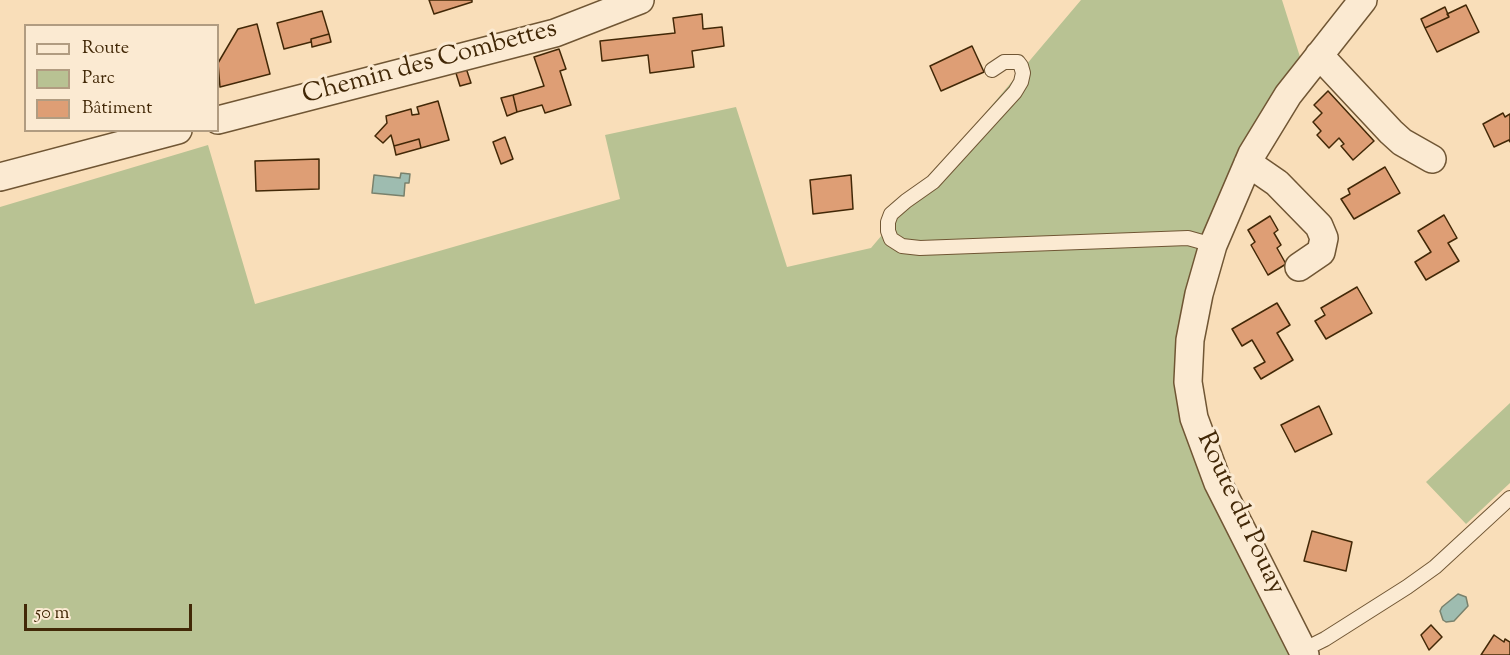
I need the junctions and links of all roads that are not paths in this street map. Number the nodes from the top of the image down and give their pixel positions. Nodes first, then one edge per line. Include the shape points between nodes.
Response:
1 (640, 0) edge
2 (1363, 0) edge
3 (1319, 55) junction
4 (992, 70) dead end
5 (219, 120) edge
6 (170, 132) edge
7 (1432, 159) dead end
8 (1248, 163) junction
9 (0, 177) edge
10 (1213, 245) junction
11 (1299, 267) dead end
12 (1510, 498) edge
13 (1304, 652) edge

1 - 5 street, Chemin des Combettes via 555,33
2 - 3 street, Route du Pouay
3 - 7 street via 1391,132
3 - 8 street, Route du Pouay via 1288,95
4 - 10 lane via 1004,62 1017,62 1022,66 1021,82 933,182 891,214 891,239 902,246 920,248 1188,238
6 - 9 street
8 - 10 street, Route du Pouay
8 - 11 street via 1277,183 1319,226 1324,238 1321,252
10 - 13 street, Route du Pouay via 1190,340 1188,382 1194,418 1218,483
12 - 13 lane via 1435,567

